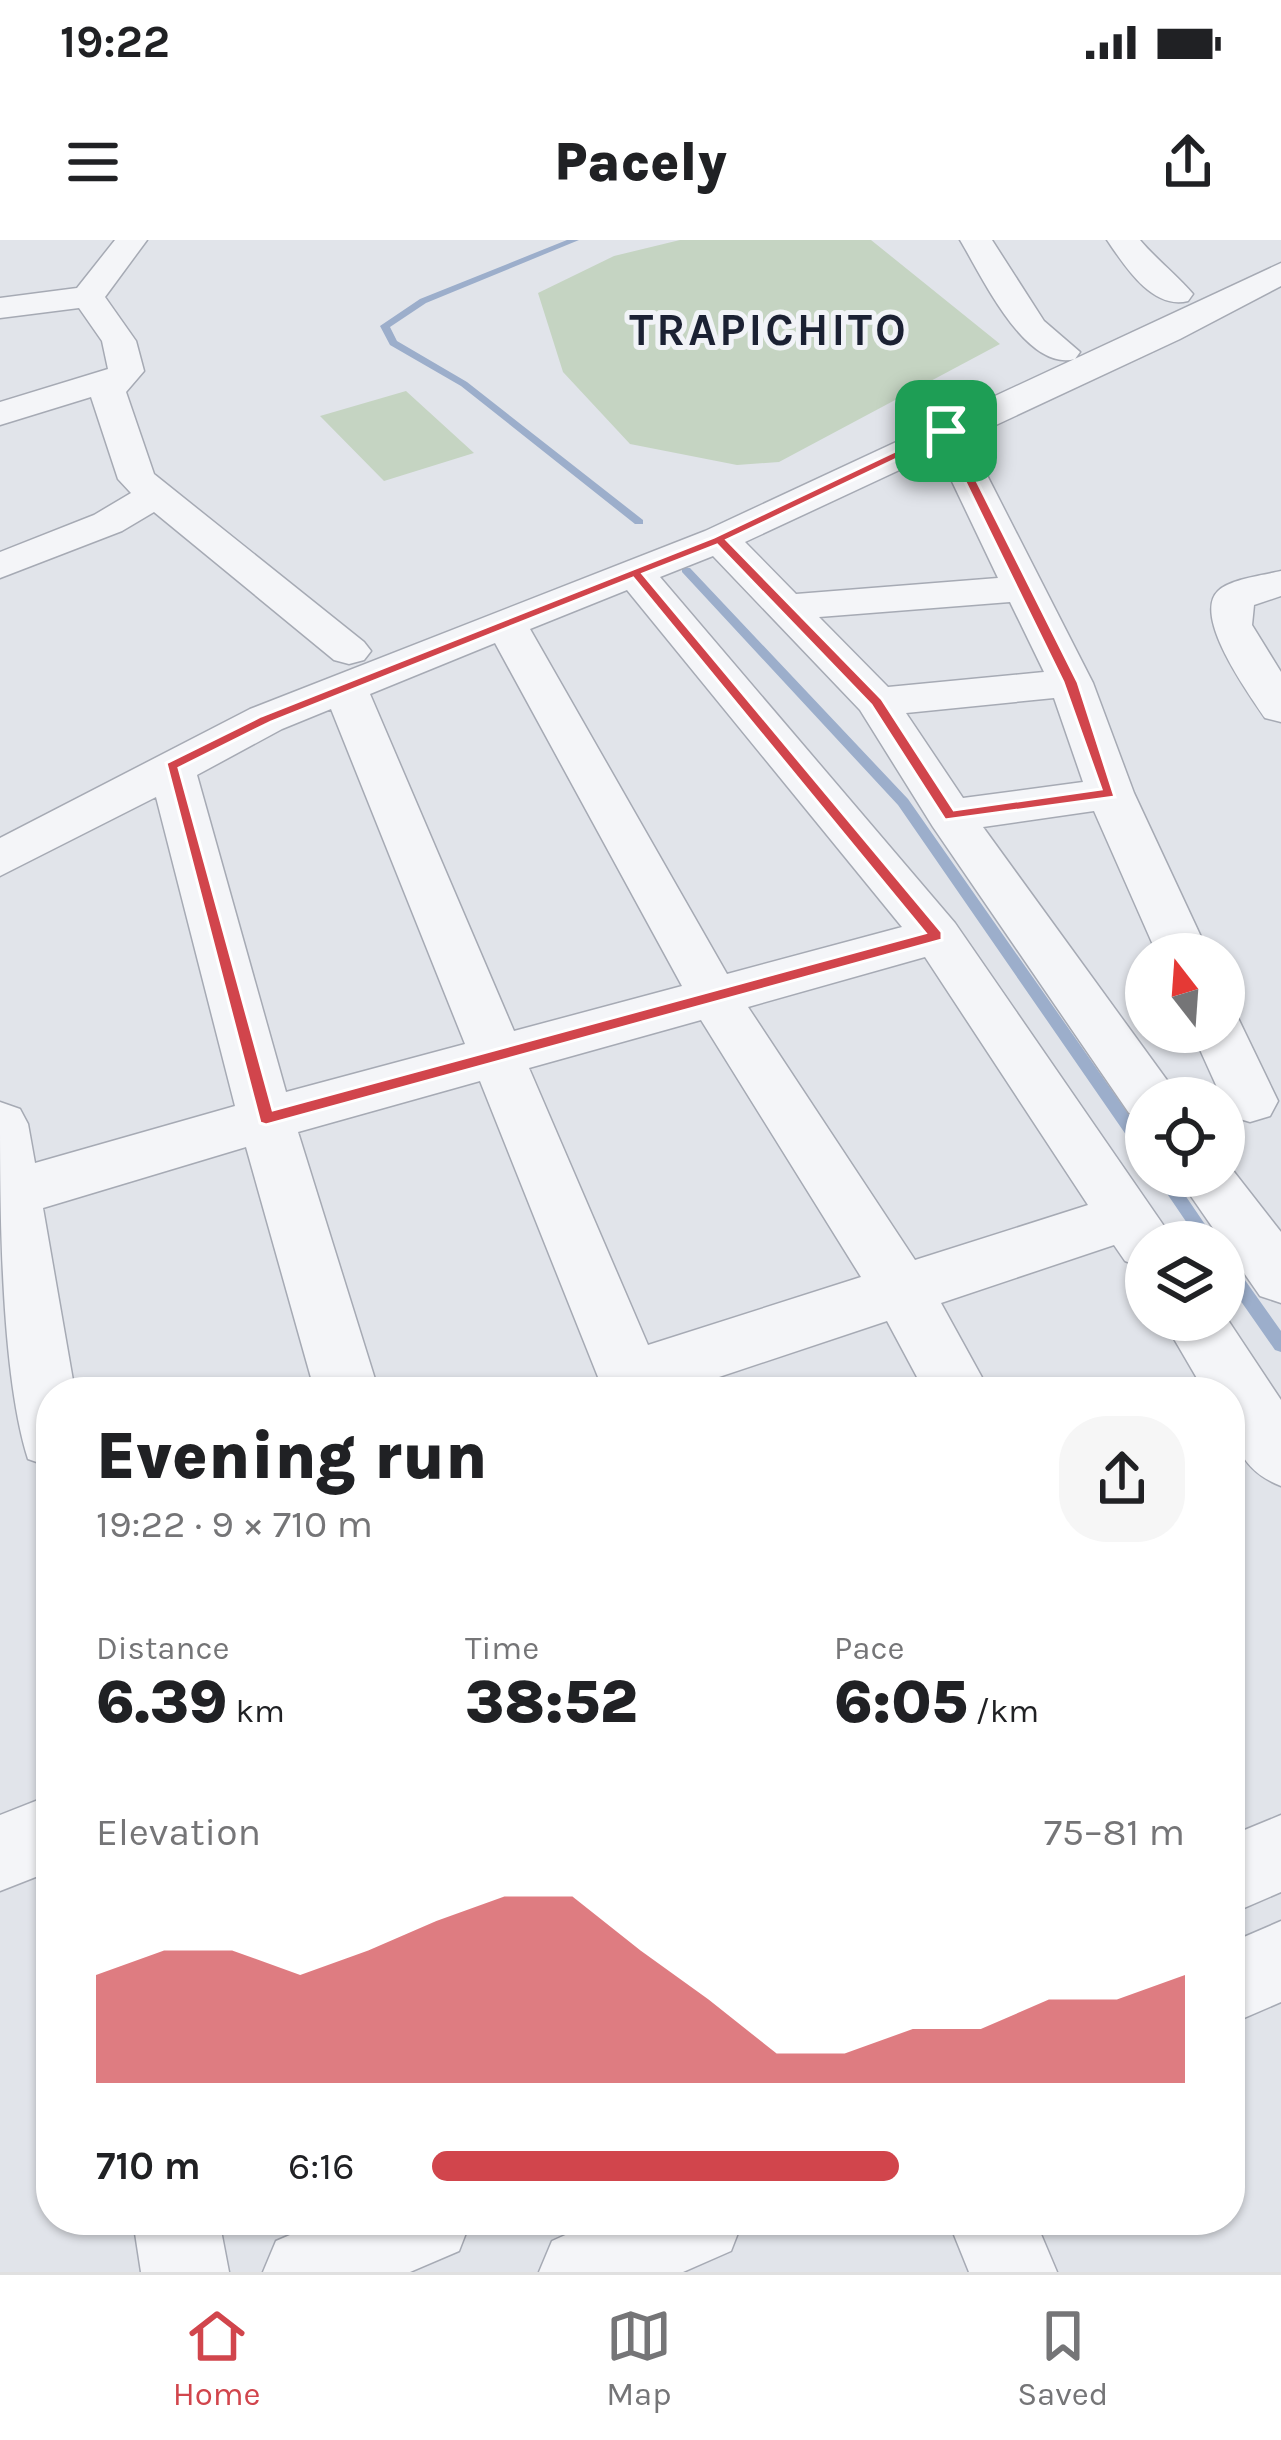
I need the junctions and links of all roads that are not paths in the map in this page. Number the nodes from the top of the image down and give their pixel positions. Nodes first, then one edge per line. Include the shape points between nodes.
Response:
1 (131, 240) edge
2 (976, 240) edge
3 (1123, 240) edge
4 (1281, 240) edge
5 (1281, 273) edge
6 (1177, 294) junction
7 (88, 297) junction
8 (0, 308) edge
9 (1063, 352) junction
10 (116, 378) junction
11 (0, 414) edge
12 (946, 431) junction
13 (153, 496) junction
14 (719, 539) junction
15 (0, 566) edge
16 (635, 573) junction
17 (1281, 583) edge
18 (1024, 588) junction
19 (788, 607) junction
20 (505, 622) junction
21 (347, 669) junction
22 (1070, 682) junction
23 (877, 702) junction
24 (1281, 708) edge
25 (171, 766) junction
26 (1110, 793) junction
27 (950, 816) junction
28 (0, 820) edge
29 (0, 859) edge
30 (1173, 933) edge
31 (937, 936) junction
32 (714, 997) junction
33 (1229, 1053) edge
34 (496, 1057) junction
35 (1134, 1077) edge
36 (1252, 1101) edge
37 (266, 1118) junction
38 (0, 1124) edge
39 (6, 1196) edge
40 (1221, 1197) edge
41 (1131, 1221) edge
42 (1125, 1233) edge
43 (1281, 1278) edge
44 (903, 1292) junction
45 (1207, 1341) edge
46 (40, 1377) edge
47 (343, 1377) edge
48 (630, 1377) edge
49 (656, 1377) edge
50 (950, 1377) edge
51 (1230, 1377) edge
52 (1245, 1400) edge
53 (1281, 1456) edge
54 (36, 1839) edge
55 (0, 1852) edge
56 (1281, 1852) edge
57 (1245, 1868) edge
58 (179, 2235) edge
59 (393, 2235) edge
60 (668, 2235) edge
61 (997, 2235) edge
62 (592, 2270) edge
63 (185, 2272) edge
64 (307, 2272) edge
65 (1013, 2272) edge

1 - 7 street
2 - 9 street via 1031,328
3 - 6 street
4 - 6 street
5 - 12 street
6 - 9 street
7 - 8 street
7 - 10 street via 119,341 126,371
9 - 21 street
10 - 11 street
10 - 13 street via 107,390 137,479
12 - 14 street
12 - 18 street
13 - 15 street
13 - 21 street
14 - 16 street
14 - 19 street
16 - 20 street
16 - 31 street
17 - 24 street via 1234,598 1231,625
18 - 19 street
18 - 22 street
19 - 23 street
20 - 21 street
20 - 32 street
21 - 25 street
21 - 28 street via 187,721
21 - 34 street
22 - 23 street
22 - 26 street
23 - 27 street
25 - 29 street
25 - 37 street
26 - 27 street
26 - 30 street
27 - 35 street
31 - 32 street
31 - 41 street
32 - 34 street
32 - 44 street
33 - 36 street
34 - 37 street
34 - 48 street
37 - 39 street
37 - 47 street
38 - 39 street
39 - 46 street
40 - 43 street
42 - 44 street
44 - 49 street
44 - 50 street
45 - 51 street
52 - 53 street
54 - 55 street
56 - 57 street
58 - 63 street
59 - 64 street
60 - 62 street
61 - 65 street

